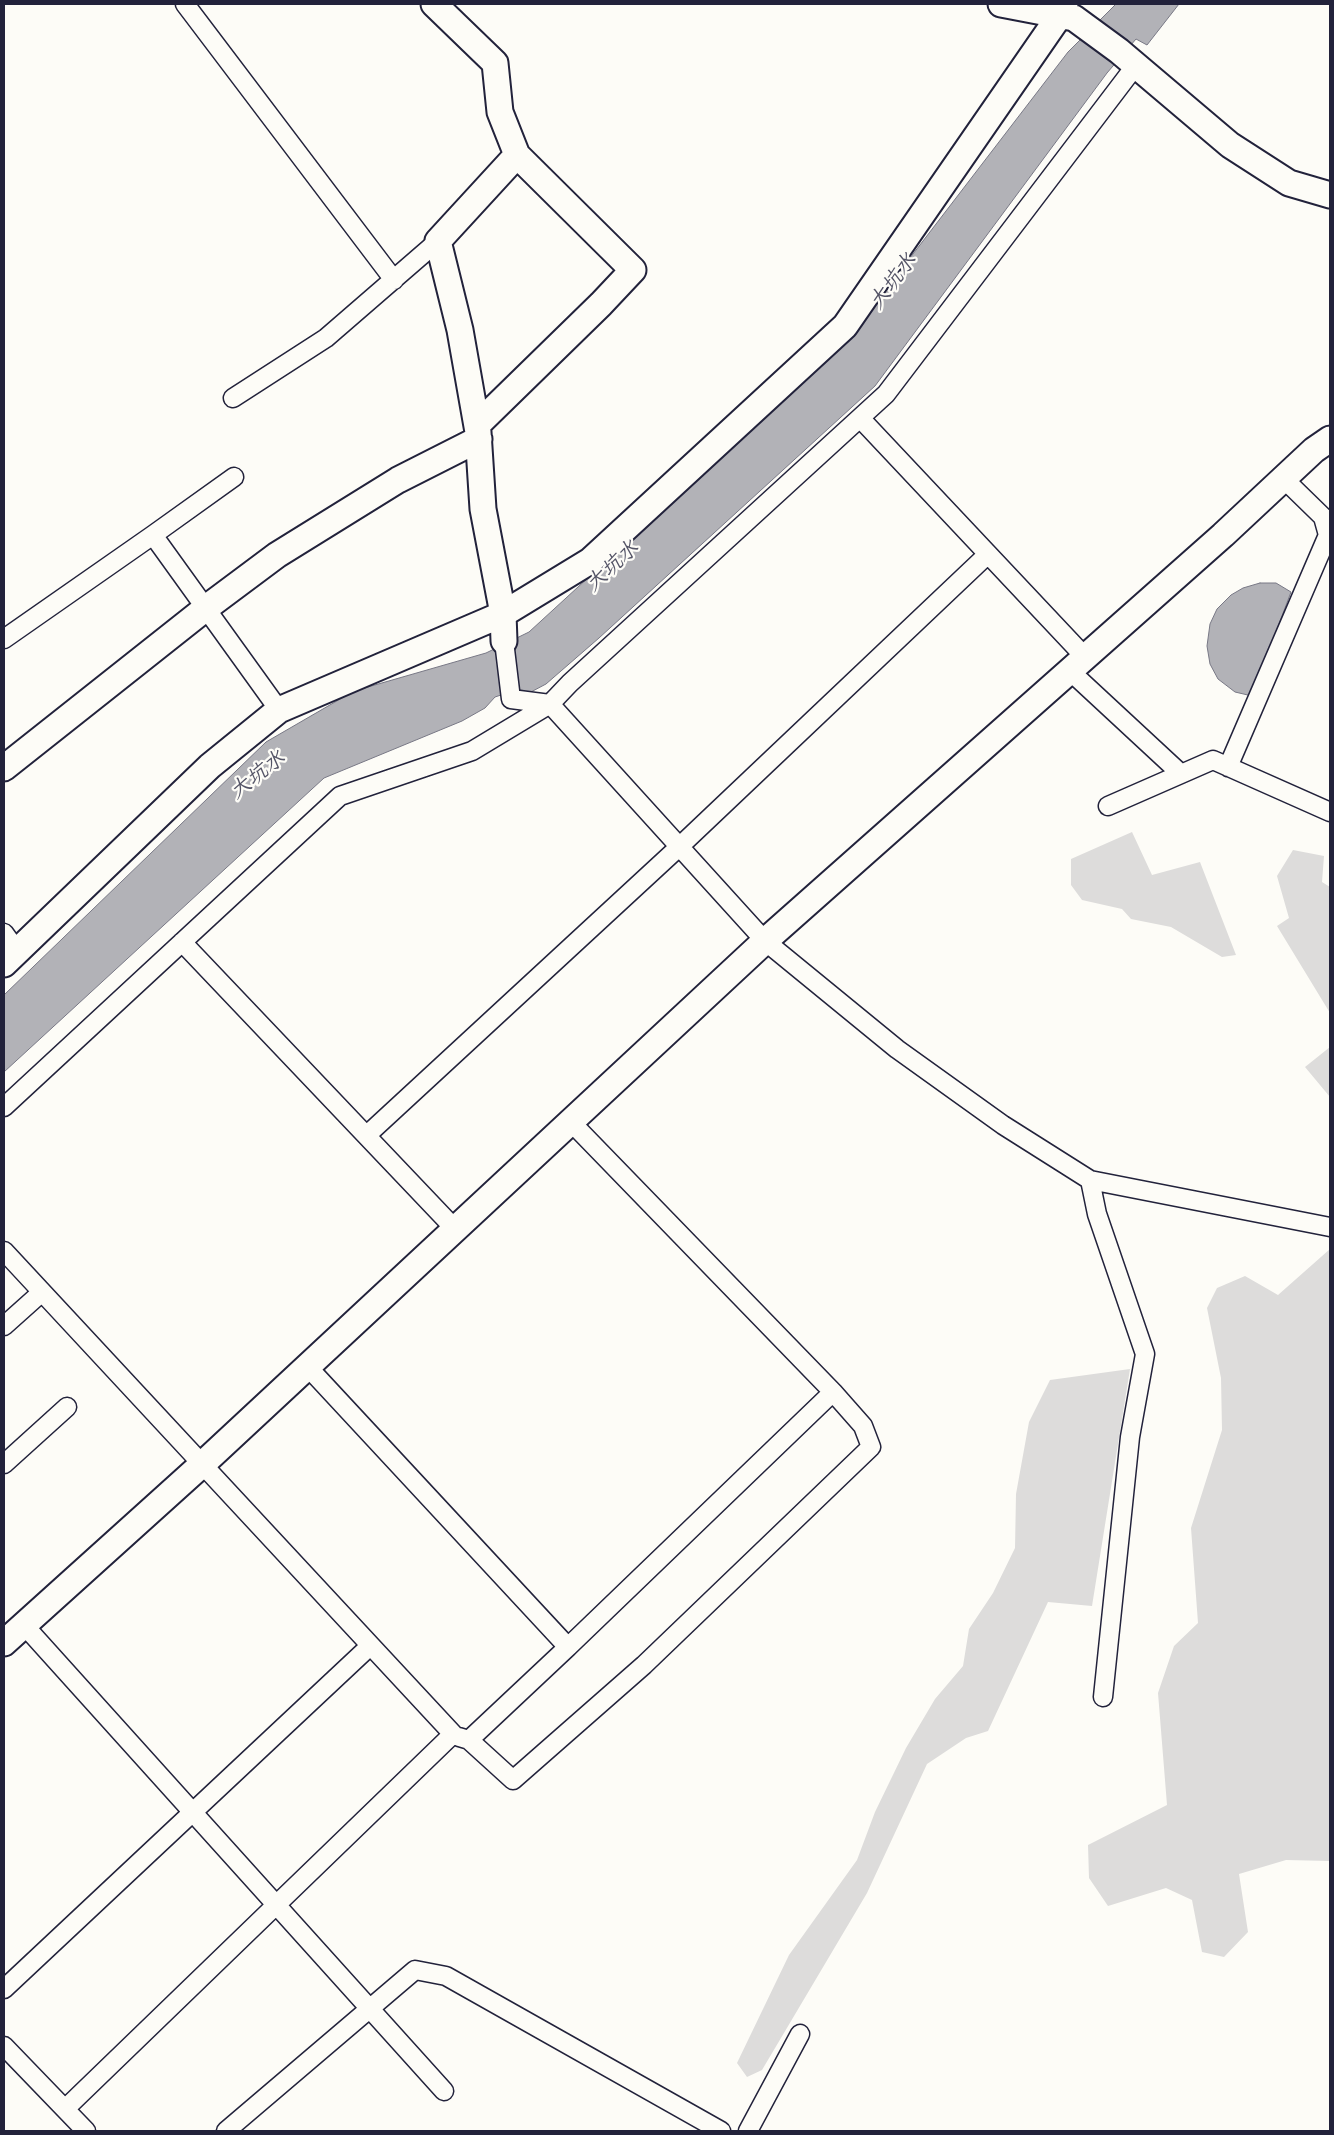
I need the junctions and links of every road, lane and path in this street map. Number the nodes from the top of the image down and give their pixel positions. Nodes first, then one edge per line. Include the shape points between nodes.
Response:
1 (185, 4) edge
2 (434, 4) edge
3 (1001, 4) edge
4 (1066, 12) edge
5 (1127, 58) junction
6 (517, 156) junction
7 (1330, 195) edge
8 (438, 241) junction
9 (394, 280) junction
10 (233, 398) dead end
11 (860, 418) junction
12 (478, 432) junction
13 (1330, 439) edge
14 (234, 476) dead end
15 (1283, 478) junction
16 (153, 535) junction
17 (987, 555) junction
18 (206, 608) junction
19 (503, 614) junction
20 (4, 639) edge
21 (504, 641) joint
22 (1077, 664) junction
23 (550, 704) junction
24 (279, 710) junction
25 (1228, 767) junction
26 (4, 768) edge
27 (1180, 773) junction
28 (1108, 806) dead end
29 (1330, 812) edge
30 (679, 846) junction
31 (765, 941) junction
32 (182, 942) junction
33 (8, 949) edge
34 (4, 1107) edge
35 (571, 1122) junction
36 (367, 1135) junction
37 (1090, 1180) junction
38 (1330, 1227) edge
39 (455, 1229) junction
40 (4, 1251) edge
41 (42, 1292) junction
42 (4, 1326) edge
43 (308, 1366) junction
44 (833, 1392) junction
45 (67, 1408) dead end
46 (4, 1464) edge
47 (202, 1464) junction
48 (24, 1625) junction
49 (4, 1643) edge
50 (370, 1646) junction
51 (568, 1647) junction
52 (1103, 1697) dead end
53 (461, 1737) junction
54 (193, 1811) junction
55 (276, 1904) junction
56 (4, 1989) edge
57 (370, 2008) junction
58 (800, 2034) dead end
59 (4, 2046) edge
60 (444, 2091) dead end
61 (65, 2109) junction
62 (86, 2131) edge
63 (226, 2131) edge
64 (721, 2131) edge
65 (748, 2131) edge

1 - 9 street
2 - 6 street via 495,63 500,112
3 - 4 street
4 - 5 street
4 - 19 street via 845,326 590,561
5 - 7 street via 1230,145 1289,183
5 - 11 street via 886,394
6 - 8 street
6 - 12 street via 633,270
8 - 9 street
8 - 12 street via 460,330
9 - 10 street via 326,338
11 - 17 street
11 - 23 street
12 - 18 street via 277,555
12 - 19 street via 483,509
13 - 15 street
14 - 16 street
15 - 22 street
15 - 25 street via 1322,517 1328,535
16 - 18 street
16 - 20 street
17 - 22 street
17 - 30 street
18 - 24 street
18 - 26 street
19 - 21 street
19 - 24 street
21 - 23 street via 511,699
22 - 27 street
22 - 31 street
23 - 30 street
23 - 32 street via 472,751 340,796
24 - 33 street via 210,766
25 - 27 street via 1213,760
25 - 29 street
27 - 28 street
30 - 31 street
30 - 36 street
31 - 35 street
31 - 37 street via 897,1049 1003,1125
32 - 34 street
32 - 36 street
35 - 39 street
35 - 44 street
36 - 39 street
37 - 38 street
37 - 52 street via 1097,1214 1145,1354 1130,1438
39 - 43 street
40 - 41 street
41 - 42 street
41 - 47 street
43 - 47 street
43 - 51 street
44 - 51 street
44 - 53 street via 863,1426 871,1447 658,1651 512,1780
45 - 46 street
47 - 48 street
47 - 50 street
48 - 49 street
48 - 54 street
50 - 53 street
50 - 54 street
51 - 53 street
53 - 55 street
54 - 55 street
54 - 56 street
55 - 57 street
55 - 61 street
57 - 60 street
57 - 63 street
57 - 64 street via 414,1970 446,1976
58 - 65 street
59 - 61 street
61 - 62 street

